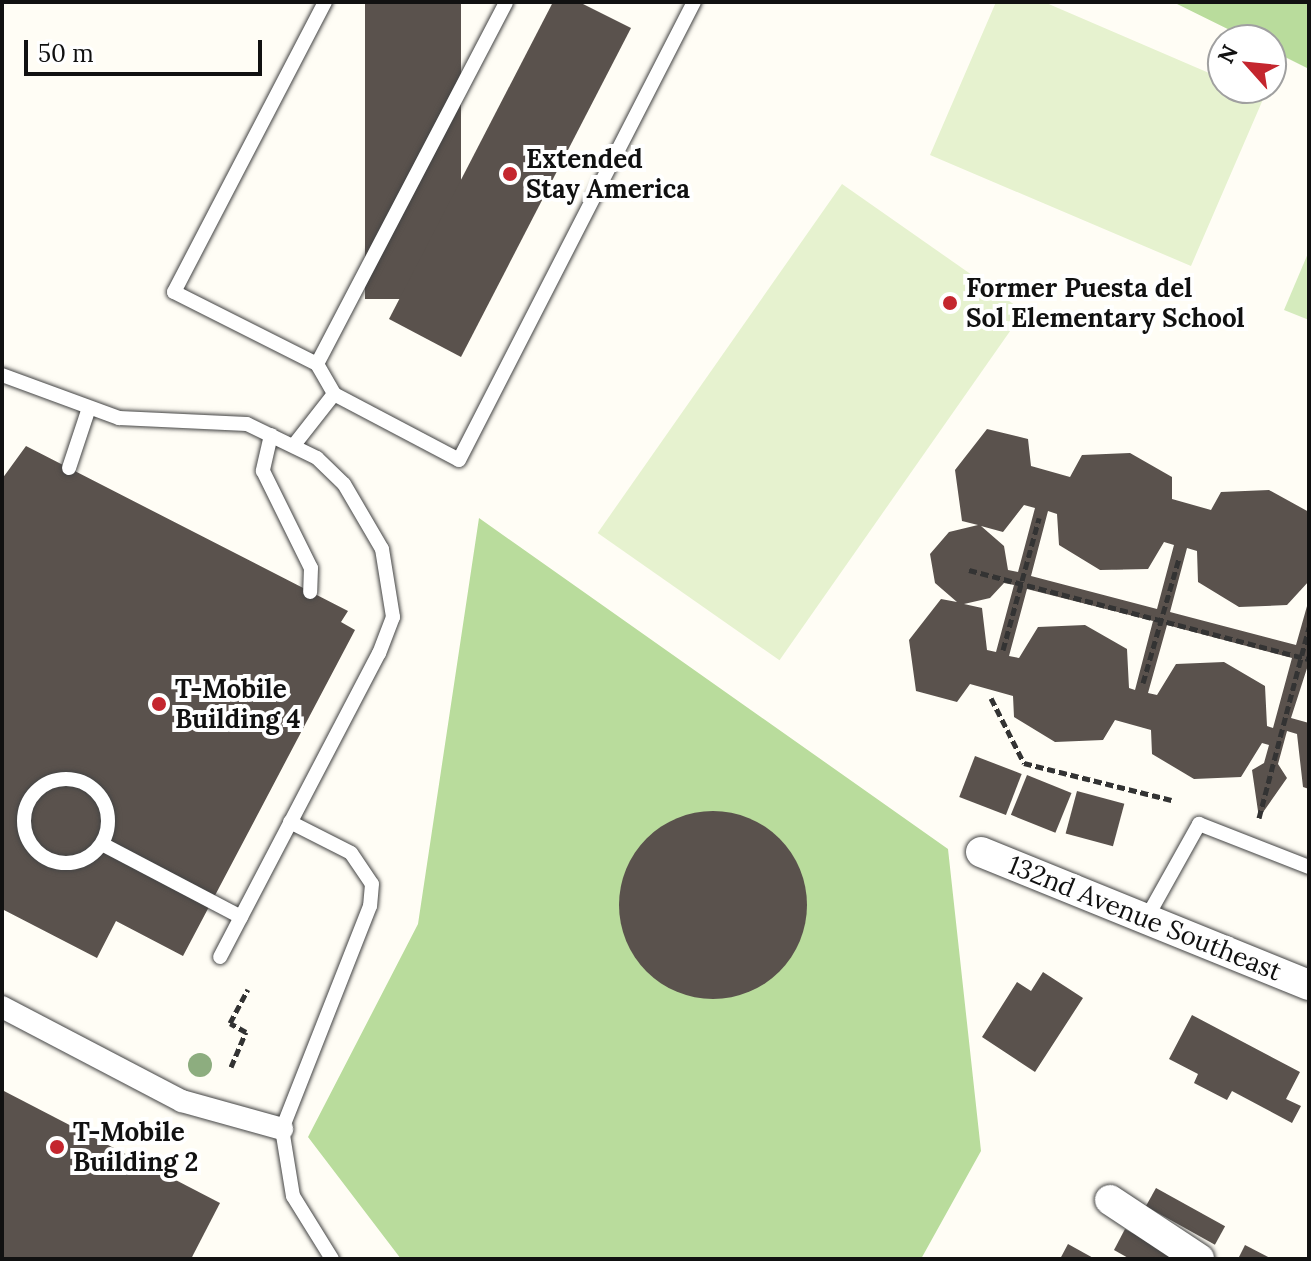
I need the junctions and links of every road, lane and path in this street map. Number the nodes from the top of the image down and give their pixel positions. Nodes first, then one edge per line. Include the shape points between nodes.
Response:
1 (325, 2) edge
2 (506, 2) edge
3 (694, 2) edge
4 (317, 364) junction
5 (2, 375) edge
6 (334, 394) junction
7 (88, 411) junction
8 (271, 435) junction
9 (294, 445) junction
10 (69, 468) dead end
11 (1039, 518) dead end
12 (1179, 558) dead end
13 (969, 570) dead end
14 (1021, 583) junction
15 (310, 592) dead end
16 (1161, 620) junction
17 (1309, 627) edge
18 (1003, 650) dead end
19 (1301, 657) junction
20 (1309, 659) edge
21 (1143, 683) dead end
22 (991, 698) dead end
23 (1171, 800) dead end
24 (1259, 818) dead end
25 (290, 822) junction
26 (102, 844) junction
27 (981, 852) dead end
28 (1309, 867) edge
29 (241, 917) junction
30 (1146, 919) junction
31 (220, 957) dead end
32 (1309, 985) edge
33 (248, 989) dead end
34 (2, 1007) edge
35 (231, 1067) dead end
36 (282, 1129) junction
37 (1110, 1200) dead end
38 (332, 1259) edge
39 (1199, 1259) edge

1 - 4 lane via 174,292
2 - 4 lane
3 - 6 lane via 459,460
4 - 6 lane
5 - 7 lane
6 - 9 lane
7 - 8 lane via 140,420 213,416
7 - 10 lane
8 - 9 lane
8 - 15 lane via 263,471 311,568
9 - 25 lane via 344,484 382,549 393,617
11 - 14 path
12 - 16 path
13 - 14 path
14 - 16 path
14 - 18 path
16 - 19 path
16 - 21 path
17 - 19 path
19 - 20 path
19 - 24 path
22 - 23 path via 1024,763
25 - 29 lane
25 - 36 lane via 351,853 372,884 370,906
26 - 26 lane via 108,812 89,785 57,779 31,798 25,830 43,856 75,862
26 - 29 lane
27 - 30 street, 132nd Avenue Southeast
28 - 30 lane via 1199,824
29 - 31 lane
30 - 32 street, 132nd Avenue Southeast
33 - 35 path via 230,1023 246,1032
34 - 36 street via 182,1101
36 - 38 lane via 293,1196
37 - 39 street

